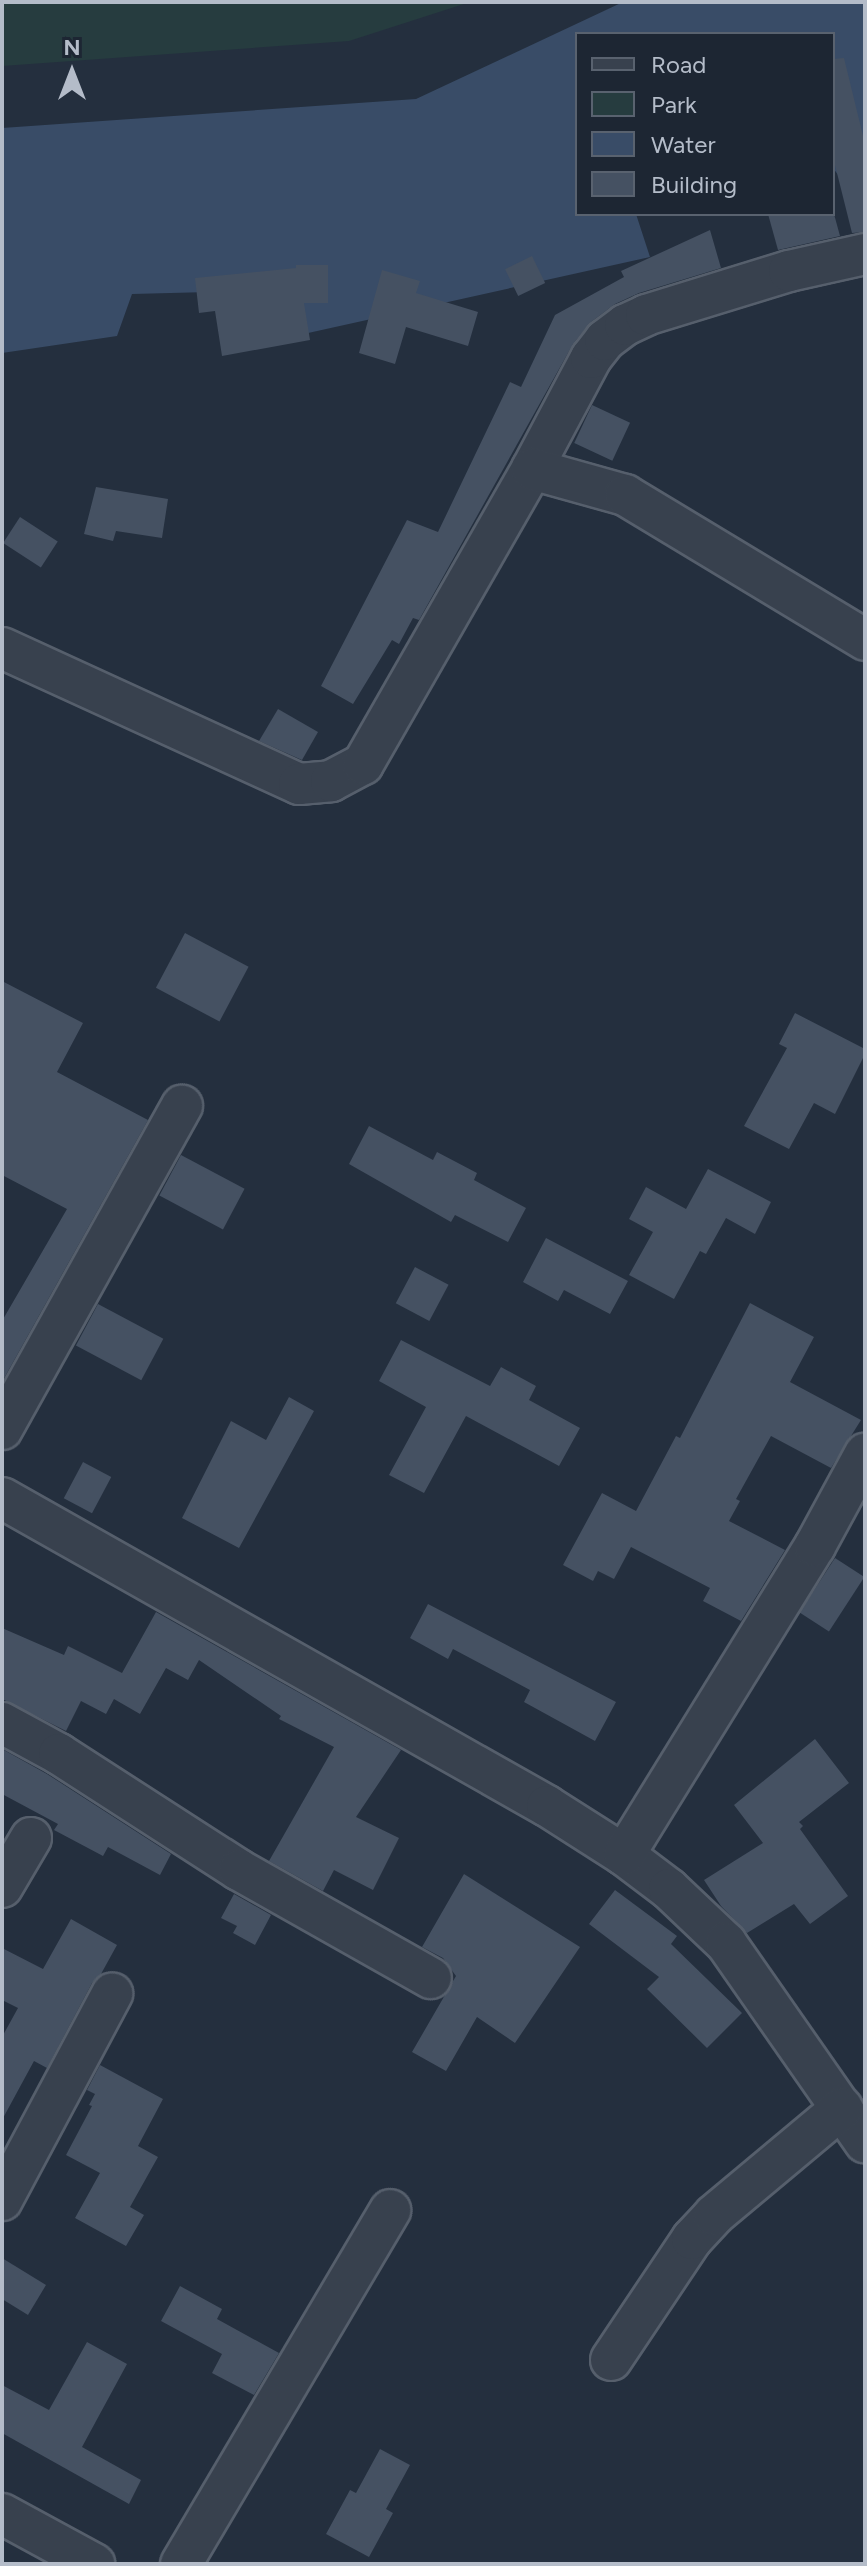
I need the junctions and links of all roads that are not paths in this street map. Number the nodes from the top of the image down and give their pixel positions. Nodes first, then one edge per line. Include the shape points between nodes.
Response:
1 (865, 254) edge
2 (532, 469) junction
3 (865, 640) edge
4 (2, 648) edge
5 (182, 1106) dead end
6 (2, 1429) edge
7 (865, 1454) edge
8 (2, 1498) edge
9 (2, 1723) edge
10 (31, 1838) dead end
11 (624, 1855) junction
12 (2, 1887) edge
13 (431, 1978) dead end
14 (112, 1994) dead end
15 (842, 2108) junction
16 (865, 2142) edge
17 (2, 2200) edge
18 (390, 2210) dead end
19 (611, 2360) dead end
20 (2, 2514) edge
21 (94, 2564) edge
22 (181, 2564) edge

1 - 2 street via 775,276 625,325 591,358
2 - 3 street via 625,495
2 - 4 street via 363,764 331,781 299,784
5 - 6 street
7 - 11 street via 815,1546
8 - 11 street via 547,1806
9 - 13 street via 239,1870
10 - 12 street
11 - 15 street via 726,1943
14 - 17 street
15 - 16 street
15 - 19 street via 692,2239
18 - 22 street
20 - 21 street

